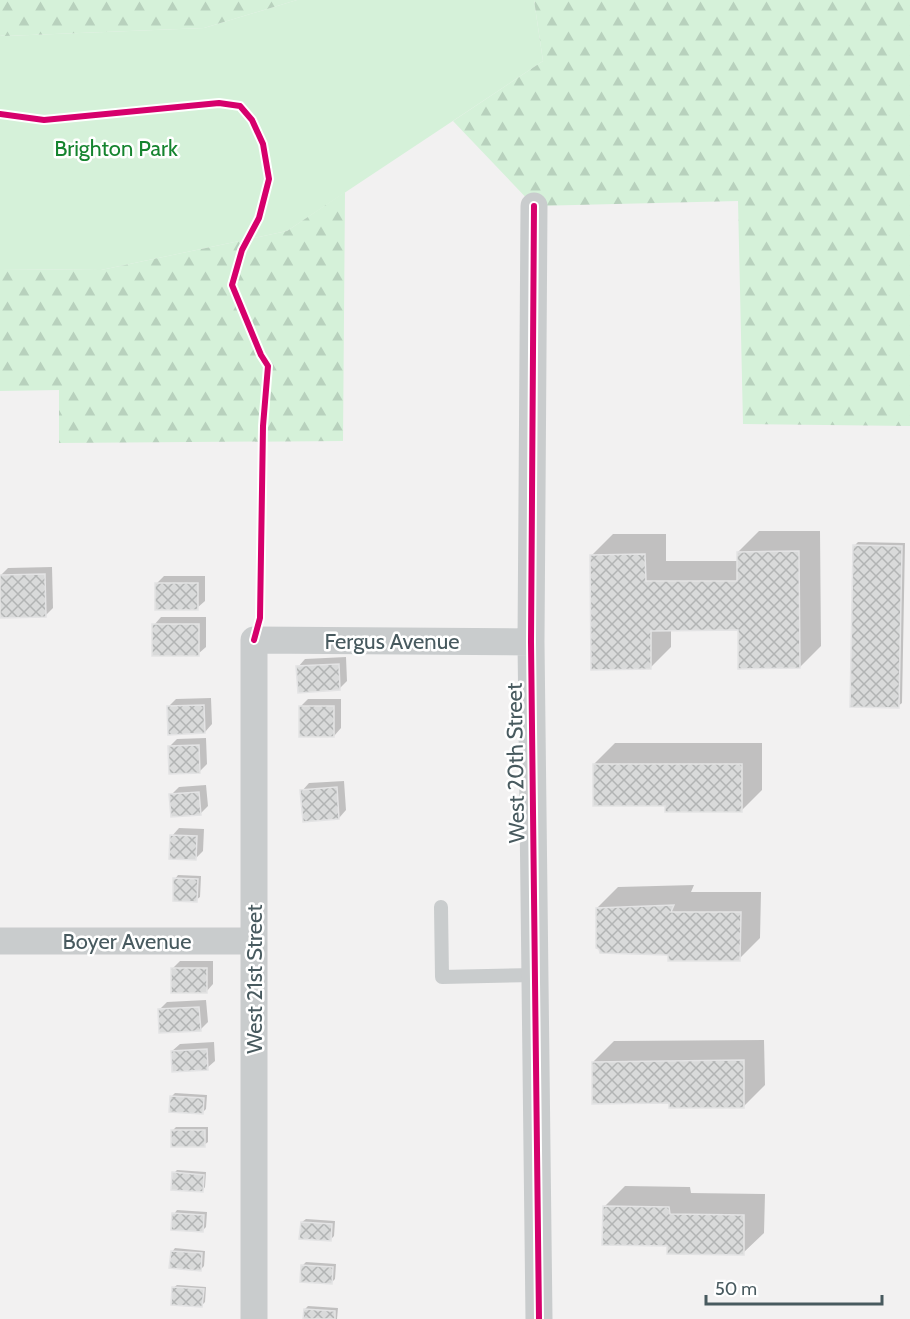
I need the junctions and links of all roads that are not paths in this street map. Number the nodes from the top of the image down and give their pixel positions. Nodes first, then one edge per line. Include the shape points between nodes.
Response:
1 (534, 206) dead end
2 (254, 640) joint
3 (531, 642) junction
4 (441, 907) dead end
5 (0, 941) edge
6 (254, 941) junction
7 (535, 975) junction
8 (254, 1319) edge
9 (539, 1319) edge

1 - 3 street, West 20th Street
2 - 3 street, Fergus Avenue
2 - 6 street, West 21st Street
3 - 7 street, West 20th Street
4 - 7 lane via 442,977
5 - 6 street, Boyer Avenue
6 - 8 street, West 21st Street
7 - 9 street, West 20th Street

